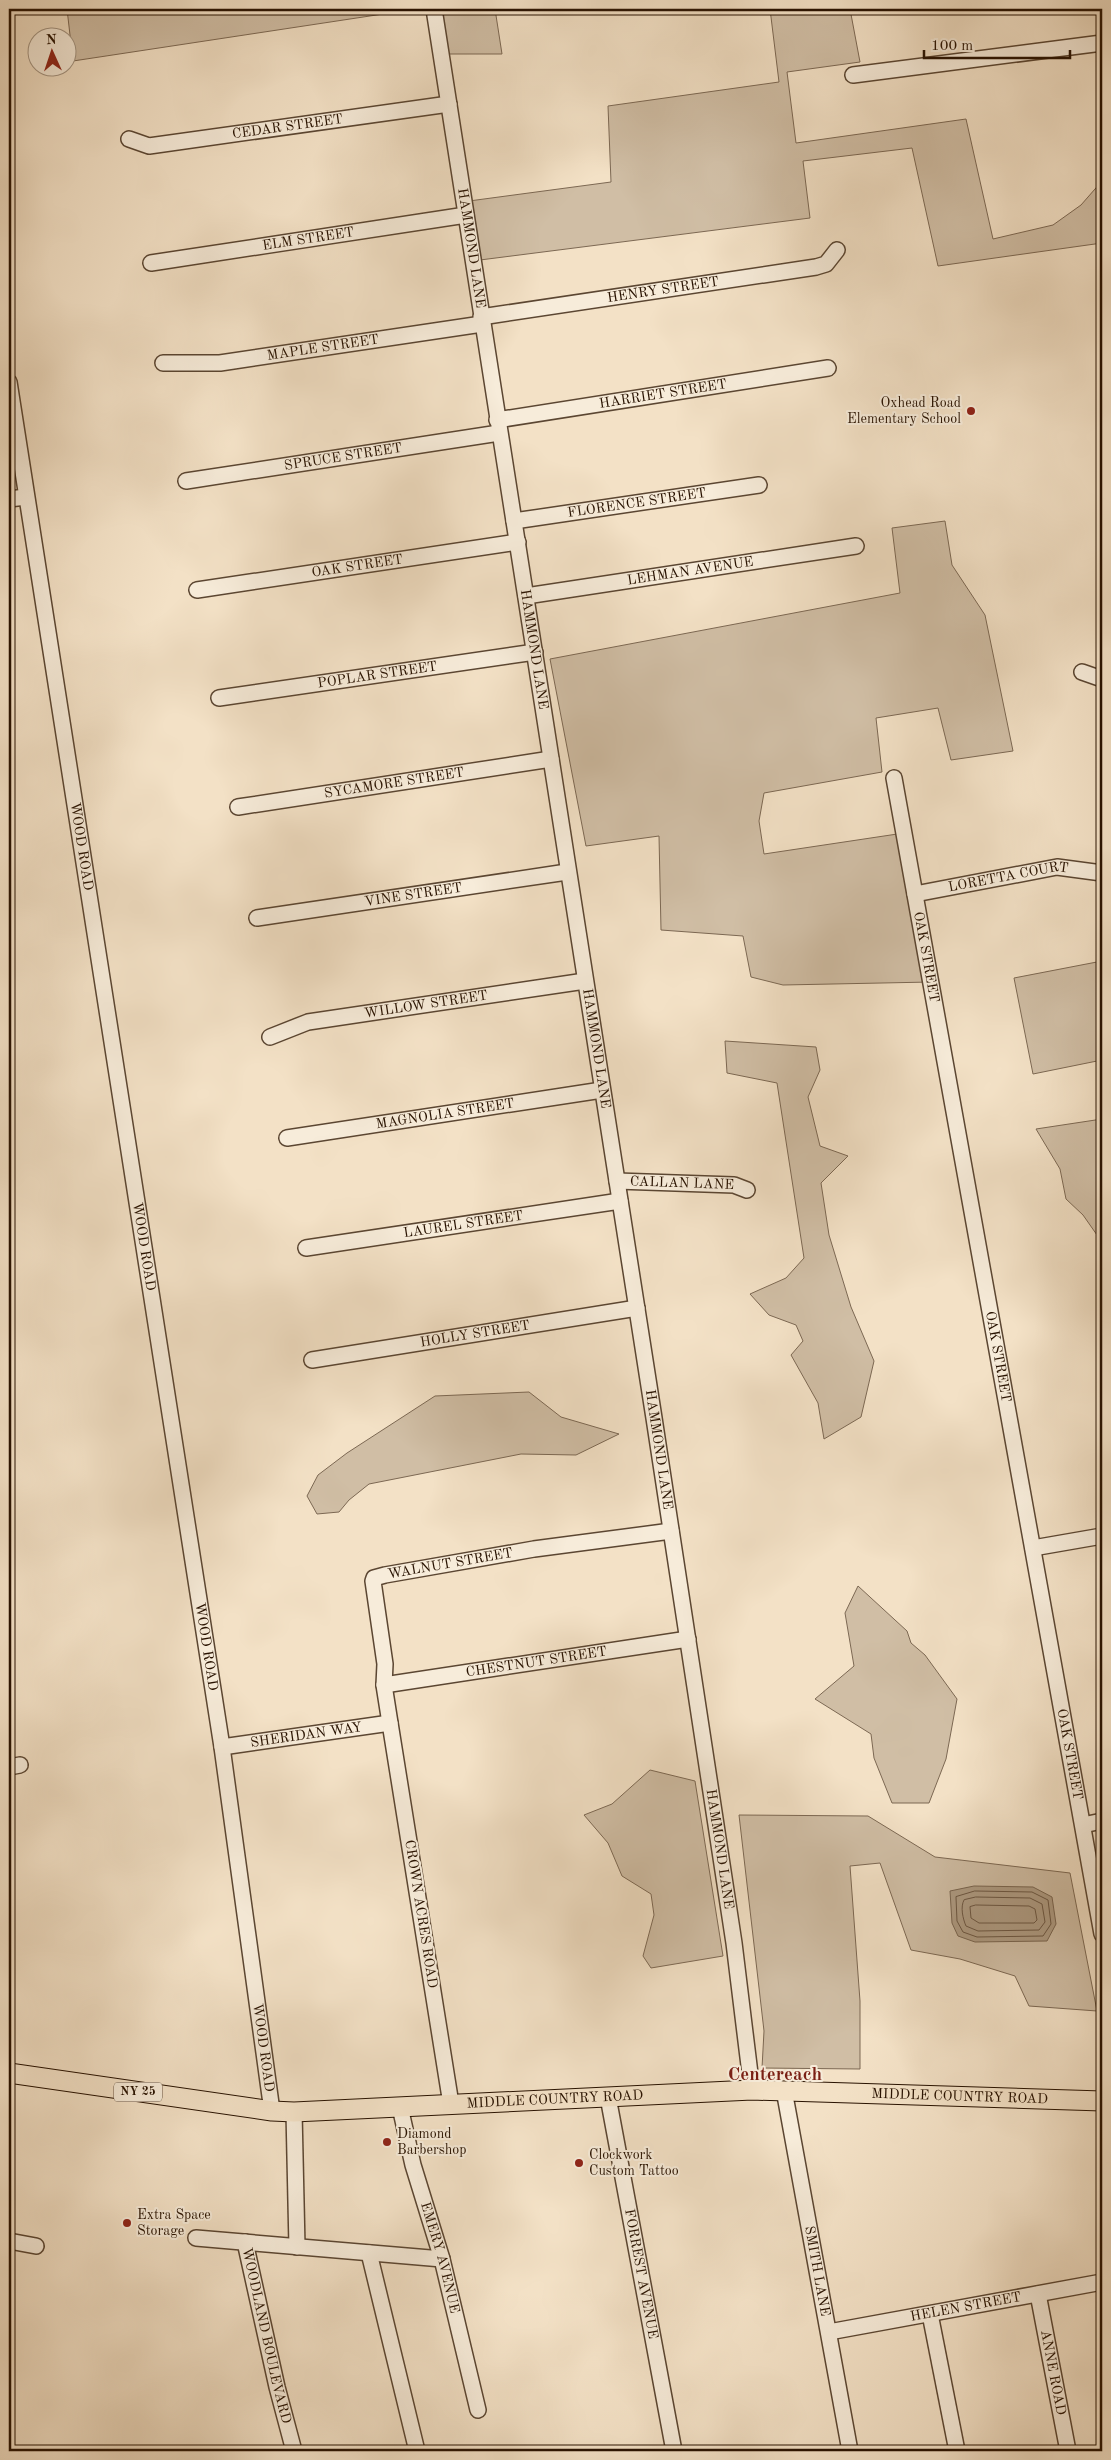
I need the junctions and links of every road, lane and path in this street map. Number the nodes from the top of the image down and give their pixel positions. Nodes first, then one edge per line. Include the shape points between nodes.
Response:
1 (434, 9) edge
2 (1102, 43) edge
3 (853, 75) dead end
4 (449, 104) junction
5 (129, 139) dead end
6 (466, 215) junction
7 (837, 250) dead end
8 (151, 263) dead end
9 (482, 320) junction
10 (163, 363) dead end
11 (828, 368) dead end
12 (9, 382) edge
13 (498, 426) junction
14 (186, 482) dead end
15 (758, 485) dead end
16 (26, 497) junction
17 (9, 499) edge
18 (514, 521) junction
19 (518, 542) junction
20 (856, 546) dead end
21 (196, 590) dead end
22 (526, 596) junction
23 (535, 652) junction
24 (1082, 672) dead end
25 (1102, 680) edge
26 (219, 698) dead end
27 (551, 759) junction
28 (894, 778) dead end
29 (238, 807) dead end
30 (567, 872) junction
31 (1102, 873) edge
32 (915, 894) junction
33 (257, 918) dead end
34 (585, 981) junction
35 (270, 1037) dead end
36 (602, 1090) junction
37 (287, 1138) dead end
38 (617, 1181) junction
39 (747, 1190) dead end
40 (620, 1202) junction
41 (306, 1248) dead end
42 (637, 1308) junction
43 (312, 1360) dead end
44 (672, 1531) junction
45 (1102, 1536) edge
46 (1033, 1548) junction
47 (688, 1639) junction
48 (384, 1685) junction
49 (390, 1723) junction
50 (222, 1747) junction
51 (1102, 1821) edge
52 (1083, 1825) junction
53 (1102, 1934) edge
54 (9, 2073) edge
55 (752, 2090) junction
56 (784, 2090) junction
57 (608, 2097) junction
58 (1102, 2101) edge
59 (451, 2104) junction
60 (400, 2107) junction
61 (272, 2112) junction
62 (294, 2112) junction
63 (196, 2238) dead end
64 (9, 2241) edge
65 (245, 2242) junction
66 (36, 2246) dead end
67 (298, 2247) junction
68 (369, 2253) junction
69 (442, 2259) junction
70 (1102, 2282) edge
71 (1038, 2294) junction
72 (930, 2314) junction
73 (829, 2332) junction
74 (478, 2410) dead end
75 (294, 2451) edge
76 (417, 2451) edge
77 (674, 2451) edge
78 (850, 2451) edge
79 (957, 2451) edge
80 (1068, 2451) edge

1 - 4 street, HAMMOND LANE
2 - 3 street
4 - 5 street, CEDAR STREET via 149,146
4 - 6 street, HAMMOND LANE
6 - 8 street, ELM STREET
6 - 9 street, HAMMOND LANE
7 - 9 street, HENRY STREET via 826,264 816,267
9 - 10 street, MAPLE STREET via 220,363
9 - 13 street, HAMMOND LANE
11 - 13 street, HARRIET STREET
12 - 16 street, WOOD ROAD
13 - 14 street, SPRUCE STREET
13 - 18 street, HAMMOND LANE
15 - 18 street, FLORENCE STREET
16 - 17 street
16 - 50 street, WOOD ROAD
18 - 19 street, HAMMOND LANE
19 - 21 street, OAK STREET
19 - 22 street, HAMMOND LANE
20 - 22 street, LEHMAN AVENUE
22 - 23 street, HAMMOND LANE
23 - 26 street, POPLAR STREET
23 - 27 street, HAMMOND LANE
24 - 25 street
27 - 29 street, SYCAMORE STREET
27 - 30 street, HAMMOND LANE
28 - 32 street, OAK STREET
30 - 33 street, VINE STREET
30 - 34 street, HAMMOND LANE
31 - 32 street, LORETTA COURT via 1057,867
32 - 46 street, OAK STREET
34 - 35 street, WILLOW STREET via 308,1022
34 - 36 street, HAMMOND LANE
36 - 37 street, MAGNOLIA STREET
36 - 38 street, HAMMOND LANE
38 - 39 street, CALLAN LANE via 734,1185
38 - 40 street, HAMMOND LANE
40 - 41 street, LAUREL STREET
40 - 42 street, HAMMOND LANE
42 - 43 street, HOLLY STREET
42 - 44 street, HAMMOND LANE
44 - 47 street, HAMMOND LANE
44 - 48 street, WALNUT STREET via 534,1549 374,1578 385,1664
45 - 46 street
46 - 52 street, OAK STREET
47 - 48 street, CHESTNUT STREET
47 - 55 street, HAMMOND LANE via 734,1943
48 - 49 street, WALNUT STREET
49 - 50 street, SHERIDAN WAY
49 - 59 street, CROWN ACRES ROAD
50 - 61 street, WOOD ROAD
51 - 52 street
52 - 53 street, OAK STREET
54 - 61 main road, MIDDLE COUNTRY ROAD / NY 25
55 - 56 main road, MIDDLE COUNTRY ROAD / NY 25
55 - 57 main road, MIDDLE COUNTRY ROAD / NY 25
56 - 58 main road, MIDDLE COUNTRY ROAD / NY 25
56 - 73 street, SMITH LANE
57 - 59 main road, MIDDLE COUNTRY ROAD / NY 25
57 - 77 street, FORREST AVENUE
59 - 60 main road, MIDDLE COUNTRY ROAD / NY 25
60 - 62 main road, MIDDLE COUNTRY ROAD / NY 25
60 - 69 street, EMERY AVENUE
61 - 62 main road, MIDDLE COUNTRY ROAD / NY 25
62 - 67 street
63 - 65 street
64 - 66 street
65 - 67 street, WOODLAND BOULEVARD
65 - 75 street, WOODLAND BOULEVARD via 276,2387
67 - 68 street, WOODLAND BOULEVARD
68 - 69 street, WOODLAND BOULEVARD
68 - 76 street
69 - 74 street, EMERY AVENUE
70 - 71 street, HELEN STREET
71 - 72 street, HELEN STREET
71 - 80 street, ANNE ROAD
72 - 73 street, HELEN STREET
72 - 79 street
73 - 78 street, SMITH LANE

